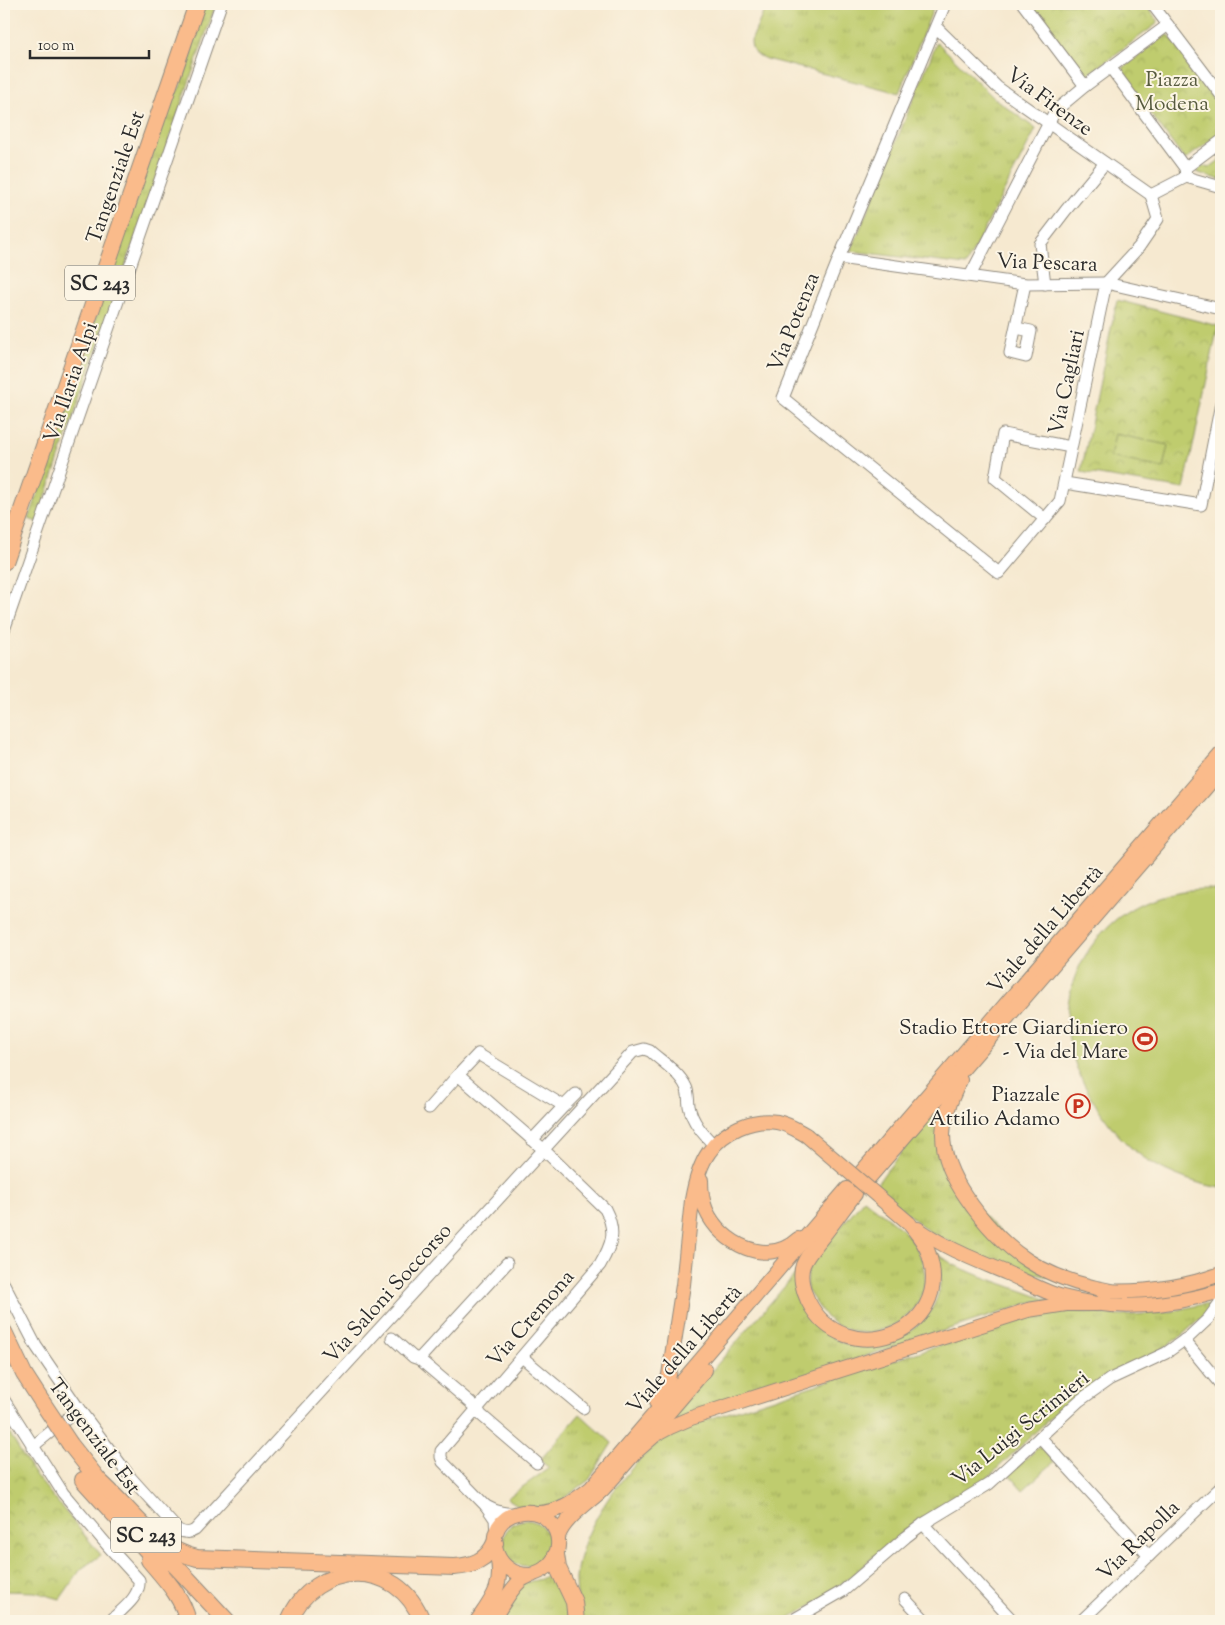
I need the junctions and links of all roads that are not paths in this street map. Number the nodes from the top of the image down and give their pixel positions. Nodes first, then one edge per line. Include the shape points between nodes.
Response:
1 (186, 4) edge
2 (197, 4) edge
3 (221, 4) edge
4 (945, 4) edge
5 (1023, 4) edge
6 (1152, 4) edge
7 (1168, 25) junction
8 (936, 27) junction
9 (1110, 67) junction
10 (1085, 86) junction
11 (1221, 95) edge
12 (1048, 124) junction
13 (1221, 141) edge
14 (1105, 163) junction
15 (1185, 172) junction
16 (1221, 187) edge
17 (1151, 195) junction
18 (839, 258) junction
19 (970, 276) junction
20 (1106, 283) junction
21 (1025, 284) junction
22 (1044, 284) junction
23 (1221, 308) edge
24 (1016, 328) dead end
25 (1221, 403) edge
26 (1071, 447) junction
27 (1216, 459) edge
28 (1065, 483) junction
29 (1045, 519) junction
30 (4, 528) edge
31 (4, 562) edge
32 (999, 573) joint
33 (4, 630) edge
34 (1221, 754) edge
35 (1221, 770) edge
36 (973, 1058) junction
37 (458, 1075) junction
38 (576, 1094) dead end
39 (564, 1106) junction
40 (429, 1108) dead end
41 (532, 1140) junction
42 (714, 1145) junction
43 (543, 1149) junction
44 (703, 1162) junction
45 (851, 1192) junction
46 (909, 1223) junction
47 (507, 1263) dead end
48 (1008, 1273) junction
49 (1221, 1274) edge
50 (4, 1284) edge
51 (1111, 1291) junction
52 (1146, 1291) junction
53 (1221, 1291) edge
54 (1221, 1299) edge
55 (1097, 1304) junction
56 (1147, 1306) junction
57 (4, 1332) edge
58 (392, 1338) dead end
59 (1184, 1340) junction
60 (4, 1354) edge
61 (522, 1357) junction
62 (419, 1359) junction
63 (1221, 1386) edge
64 (4, 1400) edge
65 (38, 1406) junction
66 (477, 1408) junction
67 (583, 1408) dead end
68 (79, 1409) junction
69 (1040, 1437) junction
70 (32, 1447) junction
71 (66, 1447) junction
72 (631, 1456) junction
73 (537, 1463) dead end
74 (605, 1471) junction
75 (98, 1480) junction
76 (1221, 1487) edge
77 (486, 1506) junction
78 (519, 1512) junction
79 (537, 1513) junction
80 (122, 1524) junction
81 (923, 1524) junction
82 (558, 1537) junction
83 (496, 1544) junction
84 (556, 1555) junction
85 (1149, 1556) junction
86 (532, 1574) junction
87 (905, 1599) dead end
88 (110, 1621) edge
89 (188, 1621) edge
90 (214, 1621) edge
91 (227, 1621) edge
92 (289, 1621) edge
93 (422, 1621) edge
94 (477, 1621) edge
95 (491, 1621) edge
96 (576, 1621) edge
97 (792, 1621) edge
98 (926, 1621) edge
99 (1012, 1621) edge
100 (1081, 1621) edge

1 - 30 highway, Tangenziale Est / SC 243
2 - 31 highway, Tangenziale Est / SC 243
3 - 33 street, Via Ilaria Alpi
4 - 8 street, Via Potenza
5 - 10 street
6 - 7 street
7 - 9 street
7 - 11 street
8 - 12 street, Via Firenze via 997,88
8 - 18 street, Via Potenza
9 - 10 street
9 - 15 street
10 - 12 street via 1055,111
12 - 14 street, Via Firenze
12 - 19 street
13 - 15 street
14 - 17 street, Via Firenze
14 - 22 street via 1040,244
15 - 16 street
15 - 17 street
17 - 20 street, Via Cagliari via 1158,219
18 - 19 street, Via Pescara
18 - 32 street, Via Potenza via 783,398
19 - 21 street, Via Pescara
20 - 22 street, Via Pescara
20 - 23 street, Via Pescara
20 - 26 street, Via Cagliari
21 - 22 street, Via Pescara
21 - 24 street
25 - 27 street
26 - 28 street, Via Cagliari
26 - 29 street via 1003,434 995,478
27 - 28 street via 1201,505
28 - 29 street, Via Cagliari via 1060,501
29 - 32 street, Via Cagliari
34 - 36 main road, Viale della Libertà via 863,1178
35 - 36 main road, Viale della Libertà
36 - 51 main road via 951,1100 944,1126 948,1166 958,1186 992,1231 1023,1258 1064,1280
37 - 39 street via 478,1054
37 - 40 street
37 - 41 street, Via Cremona
38 - 39 street
39 - 41 street
41 - 43 street, Via Cremona
42 - 43 street, Via Saloni Soccorso via 702,1133 691,1113 688,1089 644,1048 633,1052
42 - 44 main road
42 - 46 main road, bridge via 727,1134 753,1123 779,1122 792,1127 806,1135
43 - 61 street, Via Cremona via 605,1209 612,1235 610,1248 600,1265
43 - 68 street, Via Saloni Soccorso via 191,1533 178,1530 131,1478
44 - 45 main road via 701,1190 705,1209 724,1236 746,1249 770,1252 788,1247
44 - 74 main road via 692,1200 669,1376 657,1401
45 - 46 main road via 807,1257 801,1272 805,1295 812,1308 818,1318 834,1331 874,1340 896,1334 920,1315 933,1288 932,1265 929,1253
45 - 72 main road, Viale della Libertà
45 - 74 main road, Viale della Libertà
46 - 48 main road via 943,1246
47 - 62 street
48 - 51 main road via 1041,1282
48 - 55 main road via 1062,1297
49 - 52 main road via 1202,1281
50 - 68 street via 36,1346
51 - 52 main road
52 - 56 main road
53 - 56 main road
54 - 59 street, Via Luigi Scrimieri via 1208,1319
55 - 56 main road
55 - 72 main road via 1066,1304 1028,1310 731,1404 670,1427 655,1435
57 - 65 highway, Tangenziale Est / SC 243
58 - 62 street
59 - 63 street
59 - 69 street, Via Luigi Scrimieri via 1166,1353 1110,1379 1079,1401
60 - 65 highway, Tangenziale Est / SC 243
61 - 66 street, Via Cremona
61 - 67 street
62 - 66 street
64 - 70 street
65 - 71 highway, Tangenziale Est / SC 243
66 - 73 street
66 - 77 street, Via Cremona via 441,1451 441,1457
68 - 70 street
69 - 81 street, Via Luigi Scrimieri via 988,1484
69 - 85 street
70 - 88 street via 63,1493 139,1580 135,1596
71 - 75 highway, Tangenziale Est / SC 243
71 - 80 highway, Tangenziale Est / SC 243 via 86,1484
72 - 82 main road, Viale della Libertà via 603,1489 566,1523
74 - 79 main road, Viale della Libertà via 591,1488 571,1502 557,1510
75 - 83 highway via 164,1544 180,1554 197,1558 454,1567 482,1560
75 - 91 highway, Tangenziale Est / SC 243
76 - 85 street, Via Rapolla
77 - 78 street via 496,1512
77 - 83 street, Via Cremona via 495,1519
78 - 79 main road, Viale della Libertà
78 - 83 main road via 505,1520
79 - 82 main road via 550,1522
80 - 89 highway via 178,1596
80 - 90 highway, Tangenziale Est / SC 243
81 - 97 street, Via Luigi Scrimieri via 843,1591
81 - 99 street
82 - 84 main road, Viale della Libertà
83 - 86 main road via 502,1564 509,1570 522,1575
83 - 94 main road via 499,1581
84 - 86 main road via 545,1569
84 - 96 highway via 558,1568 574,1602
85 - 100 street, Via Rapolla
86 - 95 main road via 521,1580
87 - 98 street
92 - 93 highway via 302,1598 315,1587 346,1574 358,1573 374,1575 400,1589

